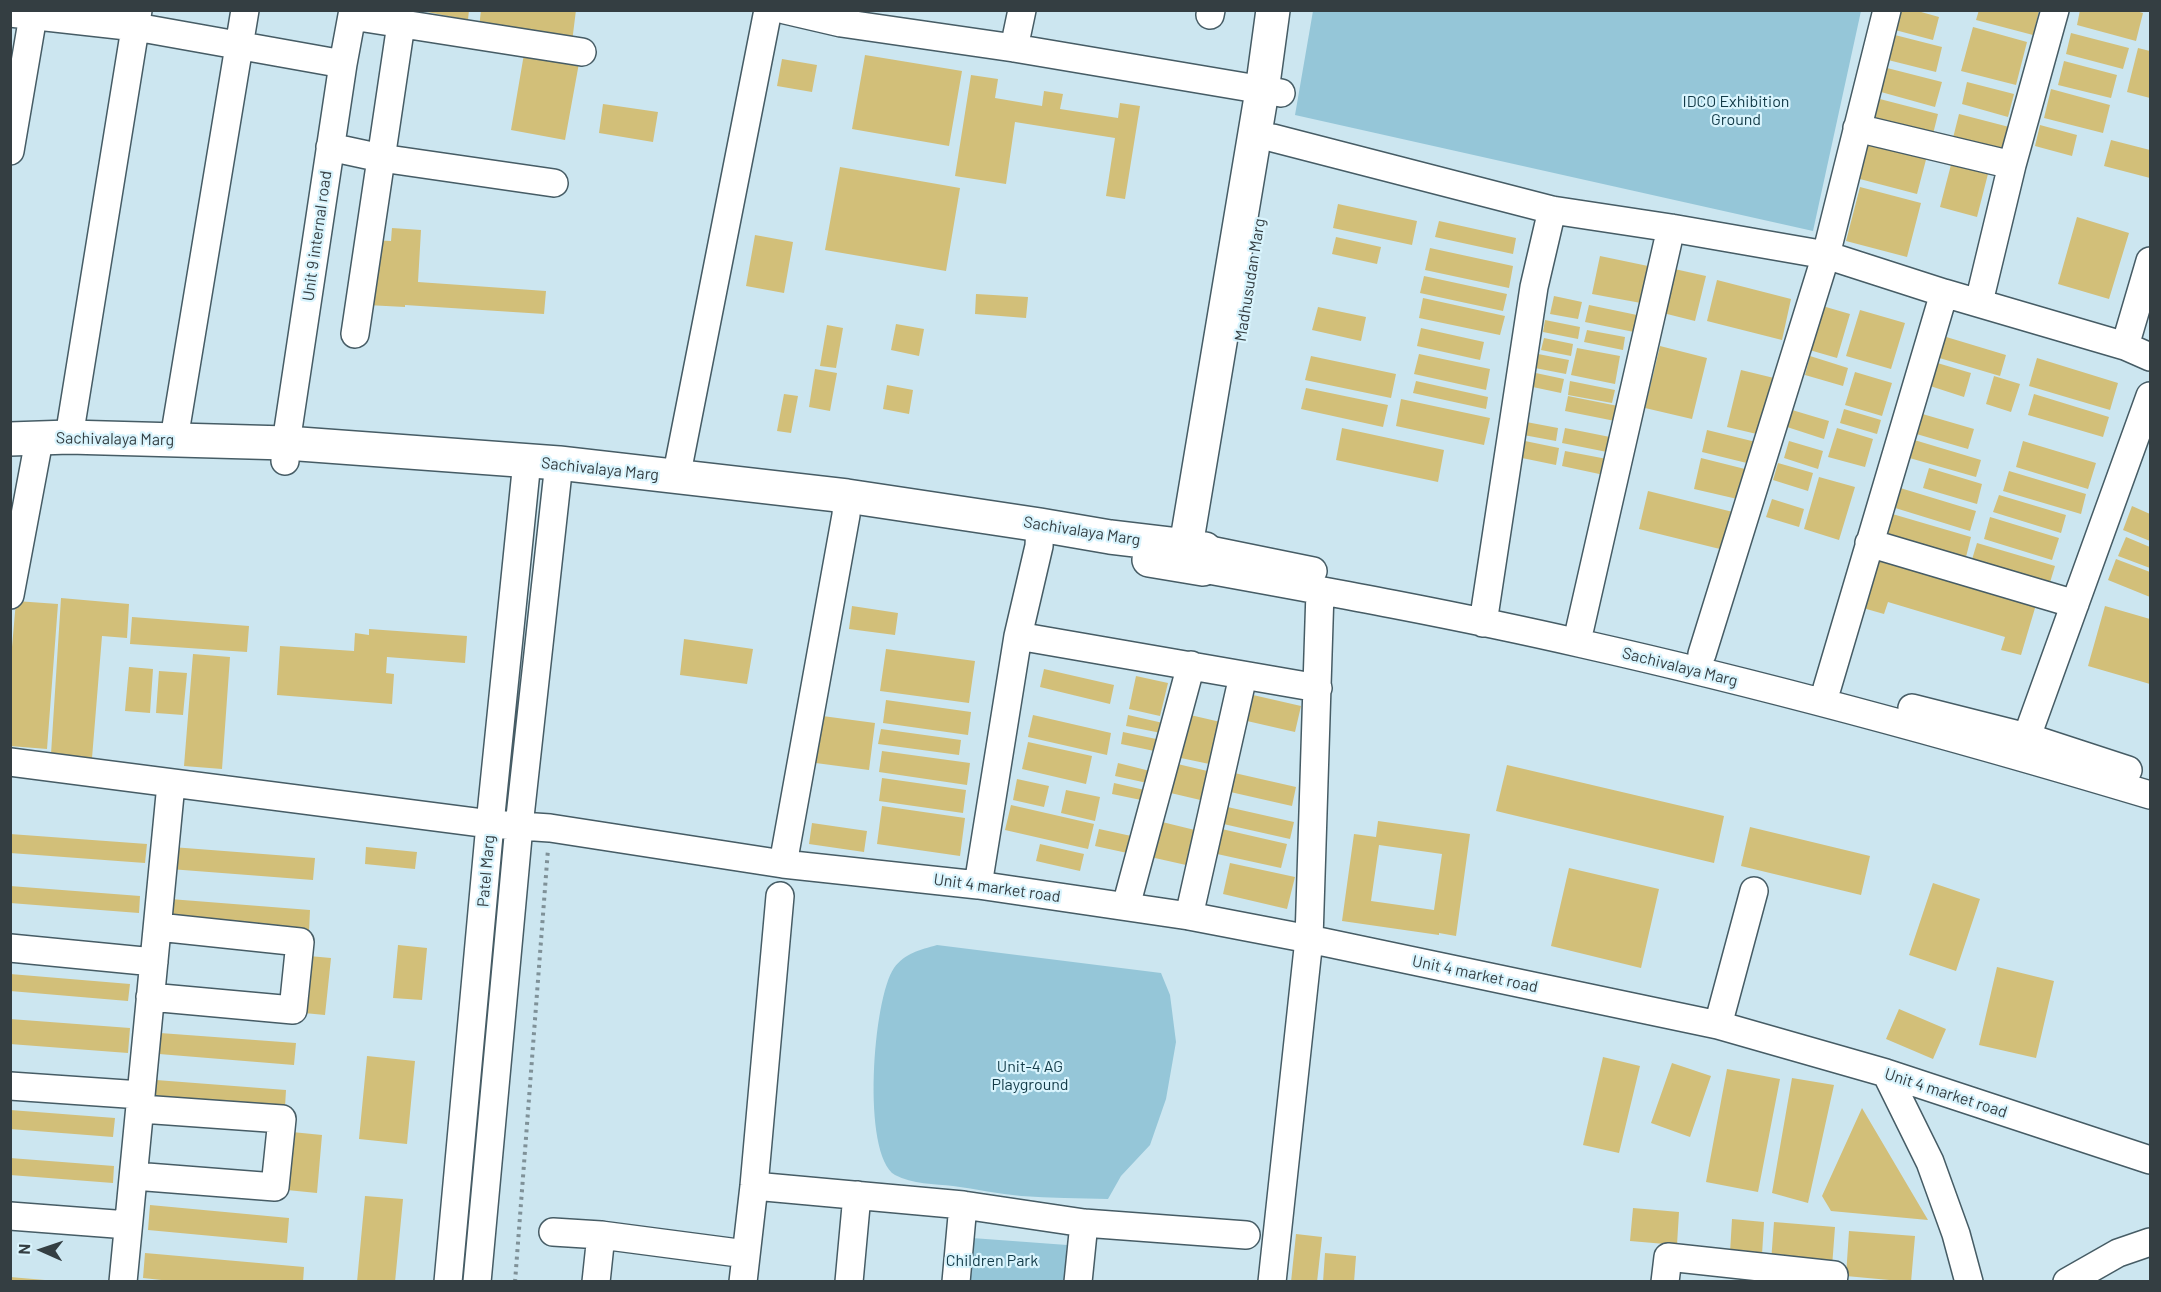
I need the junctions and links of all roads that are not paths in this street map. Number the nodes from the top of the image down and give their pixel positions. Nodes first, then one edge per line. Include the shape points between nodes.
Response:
1 (245, 10) edge
2 (768, 10) edge
3 (785, 10) edge
4 (1022, 10) edge
5 (1273, 10) edge
6 (1289, 10) edge
7 (1887, 10) edge
8 (2052, 11) edge
9 (26, 13) edge
10 (352, 13) edge
11 (842, 17) edge
12 (137, 19) edge
13 (401, 24) junction
14 (240, 45) junction
15 (1014, 48) junction
16 (582, 52) dead end
17 (343, 64) junction
18 (1272, 92) junction
19 (1857, 128) junction
20 (1274, 138) junction
21 (330, 147) junction
22 (10, 151) edge
23 (381, 158) junction
24 (2012, 165) junction
25 (554, 183) dead end
26 (1552, 210) junction
27 (1671, 228) junction
28 (1826, 255) junction
29 (2151, 261) edge
30 (1944, 292) junction
31 (1979, 302) junction
32 (355, 334) dead end
33 (2125, 346) junction
34 (2151, 357) edge
35 (2151, 396) edge
36 (69, 437) junction
37 (174, 439) junction
38 (20, 447) edge
39 (286, 452) junction
40 (542, 472) junction
41 (676, 478) junction
42 (847, 505) junction
43 (1039, 535) junction
44 (1869, 543) junction
45 (1194, 557) junction
46 (1320, 591) junction
47 (10, 595) edge
48 (2075, 604) junction
49 (1484, 615) junction
50 (1580, 628) junction
51 (1018, 636) junction
52 (1702, 654) junction
53 (1191, 665) junction
54 (1243, 676) junction
55 (1318, 688) junction
56 (1827, 688) junction
57 (2023, 747) junction
58 (10, 762) edge
59 (2151, 777) edge
60 (171, 783) junction
61 (2151, 795) edge
62 (490, 824) junction
63 (519, 825) junction
64 (783, 864) junction
65 (978, 885) junction
66 (1754, 891) dead end
67 (780, 896) dead end
68 (1126, 906) junction
69 (1189, 916) junction
70 (158, 927) junction
71 (1309, 939) junction
72 (10, 948) edge
73 (154, 962) junction
74 (150, 997) junction
75 (1718, 1025) junction
76 (1886, 1073) junction
77 (10, 1086) edge
78 (141, 1102) junction
79 (2151, 1160) edge
80 (134, 1176) junction
81 (754, 1186) junction
82 (857, 1195) junction
83 (963, 1205) junction
84 (10, 1216) edge
85 (1084, 1223) junction
86 (128, 1225) junction
87 (553, 1232) dead end
88 (601, 1235) junction
89 (1246, 1235) dead end
90 (2151, 1242) edge
91 (746, 1254) junction
92 (123, 1281) edge
93 (448, 1281) edge
94 (477, 1281) edge
95 (597, 1281) edge
96 (743, 1281) edge
97 (849, 1281) edge
98 (956, 1281) edge
99 (1078, 1281) edge
100 (1272, 1281) edge
101 (1665, 1281) edge
102 (1833, 1281) edge
103 (1969, 1281) edge
104 (2067, 1281) edge

1 - 14 street
2 - 41 street
3 - 11 street
4 - 15 street
5 - 18 main road, Madhusudan Marg
6 - 18 main road, Madhusudan Marg
7 - 19 street
8 - 24 street
9 - 12 street
9 - 22 street
10 - 13 street
10 - 17 street, Unit 9 internal road
11 - 15 street
12 - 14 street
12 - 36 street
13 - 16 street
13 - 23 street
14 - 17 street
14 - 37 street
15 - 18 street
17 - 21 street, Unit 9 internal road
18 - 20 main road, Madhusudan Marg
18 - 45 main road, Madhusudan Marg
19 - 24 street
19 - 28 street
20 - 26 street
20 - 45 main road, Madhusudan Marg
21 - 23 street
21 - 39 street, Unit 9 internal road
23 - 25 street
23 - 32 street
24 - 31 street
26 - 27 street
26 - 49 street via 1534,287
27 - 28 street
27 - 50 street
28 - 30 street
28 - 52 street
29 - 33 street
30 - 31 street
30 - 44 street
31 - 33 street
33 - 34 street
35 - 48 street
36 - 37 main road, Sachivalaya Marg
36 - 38 main road, Sachivalaya Marg
37 - 39 main road, Sachivalaya Marg
38 - 39 main road, Sachivalaya Marg via 199,455
38 - 47 street
39 - 40 main road, Sachivalaya Marg
40 - 41 main road, Sachivalaya Marg
40 - 42 main road, Sachivalaya Marg
40 - 62 street, Patel Marg
40 - 63 street, Patel Marg
41 - 42 main road, Sachivalaya Marg
42 - 43 main road, Sachivalaya Marg
42 - 64 street
43 - 45 main road, Sachivalaya Marg via 1110,537
43 - 51 street
44 - 48 street
44 - 56 street
45 - 46 street, Sachivalaya Marg
45 - 49 street, Sachivalaya Marg
46 - 49 street, Sachivalaya Marg
46 - 55 street
48 - 57 street
49 - 50 street, Sachivalaya Marg
49 - 57 street, Sachivalaya Marg via 1581,643
50 - 52 street, Sachivalaya Marg
51 - 53 street
51 - 65 street
52 - 56 street, Sachivalaya Marg
53 - 54 street
53 - 68 street
54 - 55 street
54 - 69 street
55 - 71 street
56 - 57 street, Sachivalaya Marg
57 - 59 street, Sachivalaya Marg
57 - 61 street, Sachivalaya Marg
58 - 60 street, Unit 4 market road
60 - 62 street, Unit 4 market road
60 - 70 street
62 - 63 street, Unit 4 market road
62 - 93 street, Patel Marg
63 - 64 street, Unit 4 market road
63 - 94 street, Patel Marg
64 - 65 street, Unit 4 market road
65 - 68 street, Unit 4 market road
66 - 75 street
67 - 81 street
68 - 69 street, Unit 4 market road
69 - 71 street, Unit 4 market road
70 - 73 street
70 - 74 street via 300,942 293,1010
71 - 75 street, Unit 4 market road
71 - 100 street
72 - 73 street
73 - 74 street
74 - 78 street
75 - 76 street, Unit 4 market road
76 - 79 street, Unit 4 market road
76 - 103 street via 1930,1162
77 - 78 street
78 - 80 street
78 - 80 street via 282,1119 275,1187
80 - 86 street
81 - 82 street
81 - 91 street
82 - 83 street
82 - 97 street
83 - 85 street
83 - 98 street
84 - 86 street
85 - 89 street
85 - 99 street
86 - 92 street
87 - 88 street
88 - 91 street
88 - 95 street
90 - 104 street via 2118,1253
91 - 96 street
101 - 102 street via 1668,1257 1834,1275

